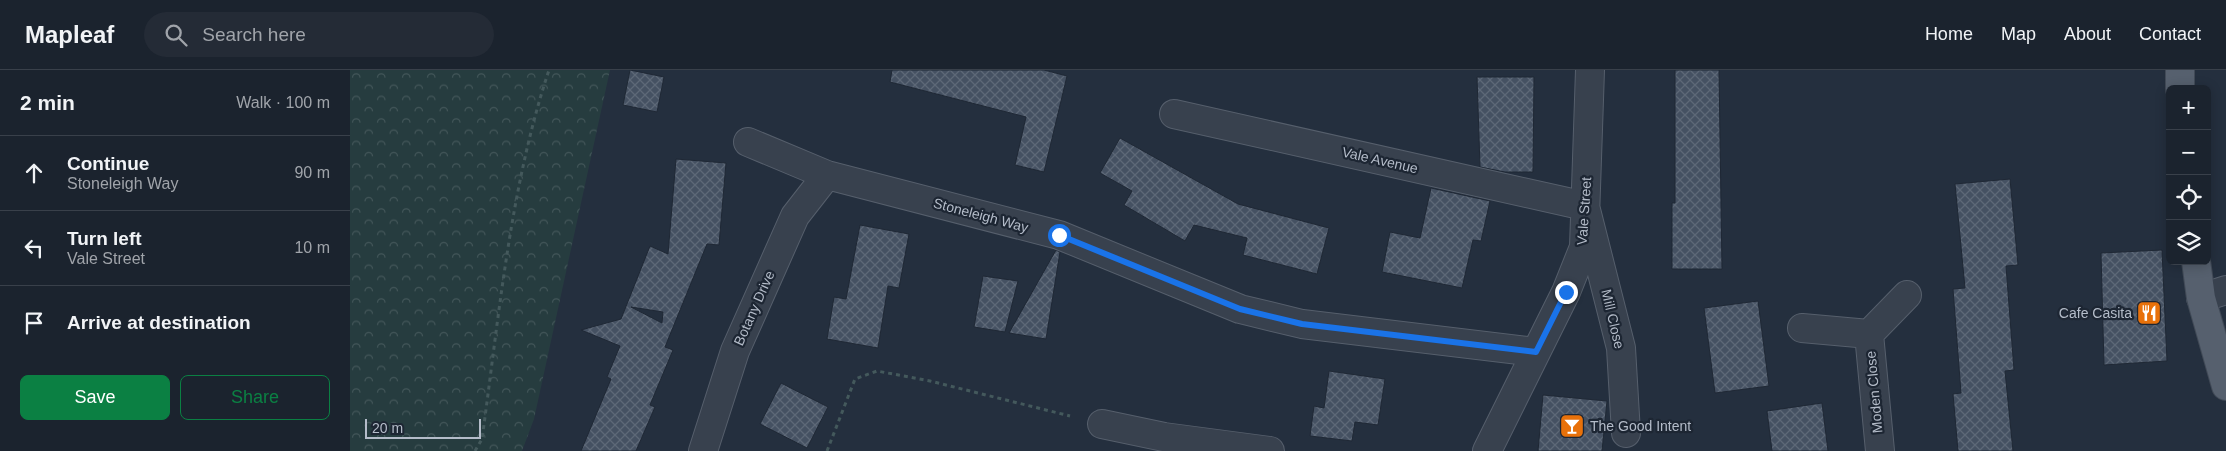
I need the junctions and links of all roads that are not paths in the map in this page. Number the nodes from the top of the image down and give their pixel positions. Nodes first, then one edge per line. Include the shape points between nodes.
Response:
1 (1590, 70) edge
2 (2180, 70) edge
3 (2180, 85) edge
4 (1174, 114) dead end
5 (748, 142) dead end
6 (827, 175) junction
7 (1585, 206) junction
8 (2198, 265) edge
9 (2214, 294) edge
10 (1907, 295) dead end
11 (1802, 328) dead end
12 (1869, 334) junction
13 (1536, 352) junction
14 (2226, 386) edge
15 (1102, 424) road end
16 (1626, 433) dead end
17 (703, 451) edge
18 (1270, 451) edge
19 (1487, 451) edge
20 (1880, 451) edge

1 - 7 street, Vale Street
2 - 3 main road
4 - 7 street, Vale Avenue
5 - 6 street, Stoneleigh Way
6 - 13 street, Stoneleigh Way via 1059,235 1240,309 1302,324
6 - 17 street, Botany Drive via 795,216 735,351
7 - 13 street, Vale Street via 1584,247
7 - 16 street, Mill Close via 1621,348
8 - 9 main road
9 - 14 main road
10 - 12 street, Moden Close
11 - 12 street, Moden Close
12 - 20 street, Moden Close
13 - 19 street, Vale Street
15 - 18 street via 1164,437

